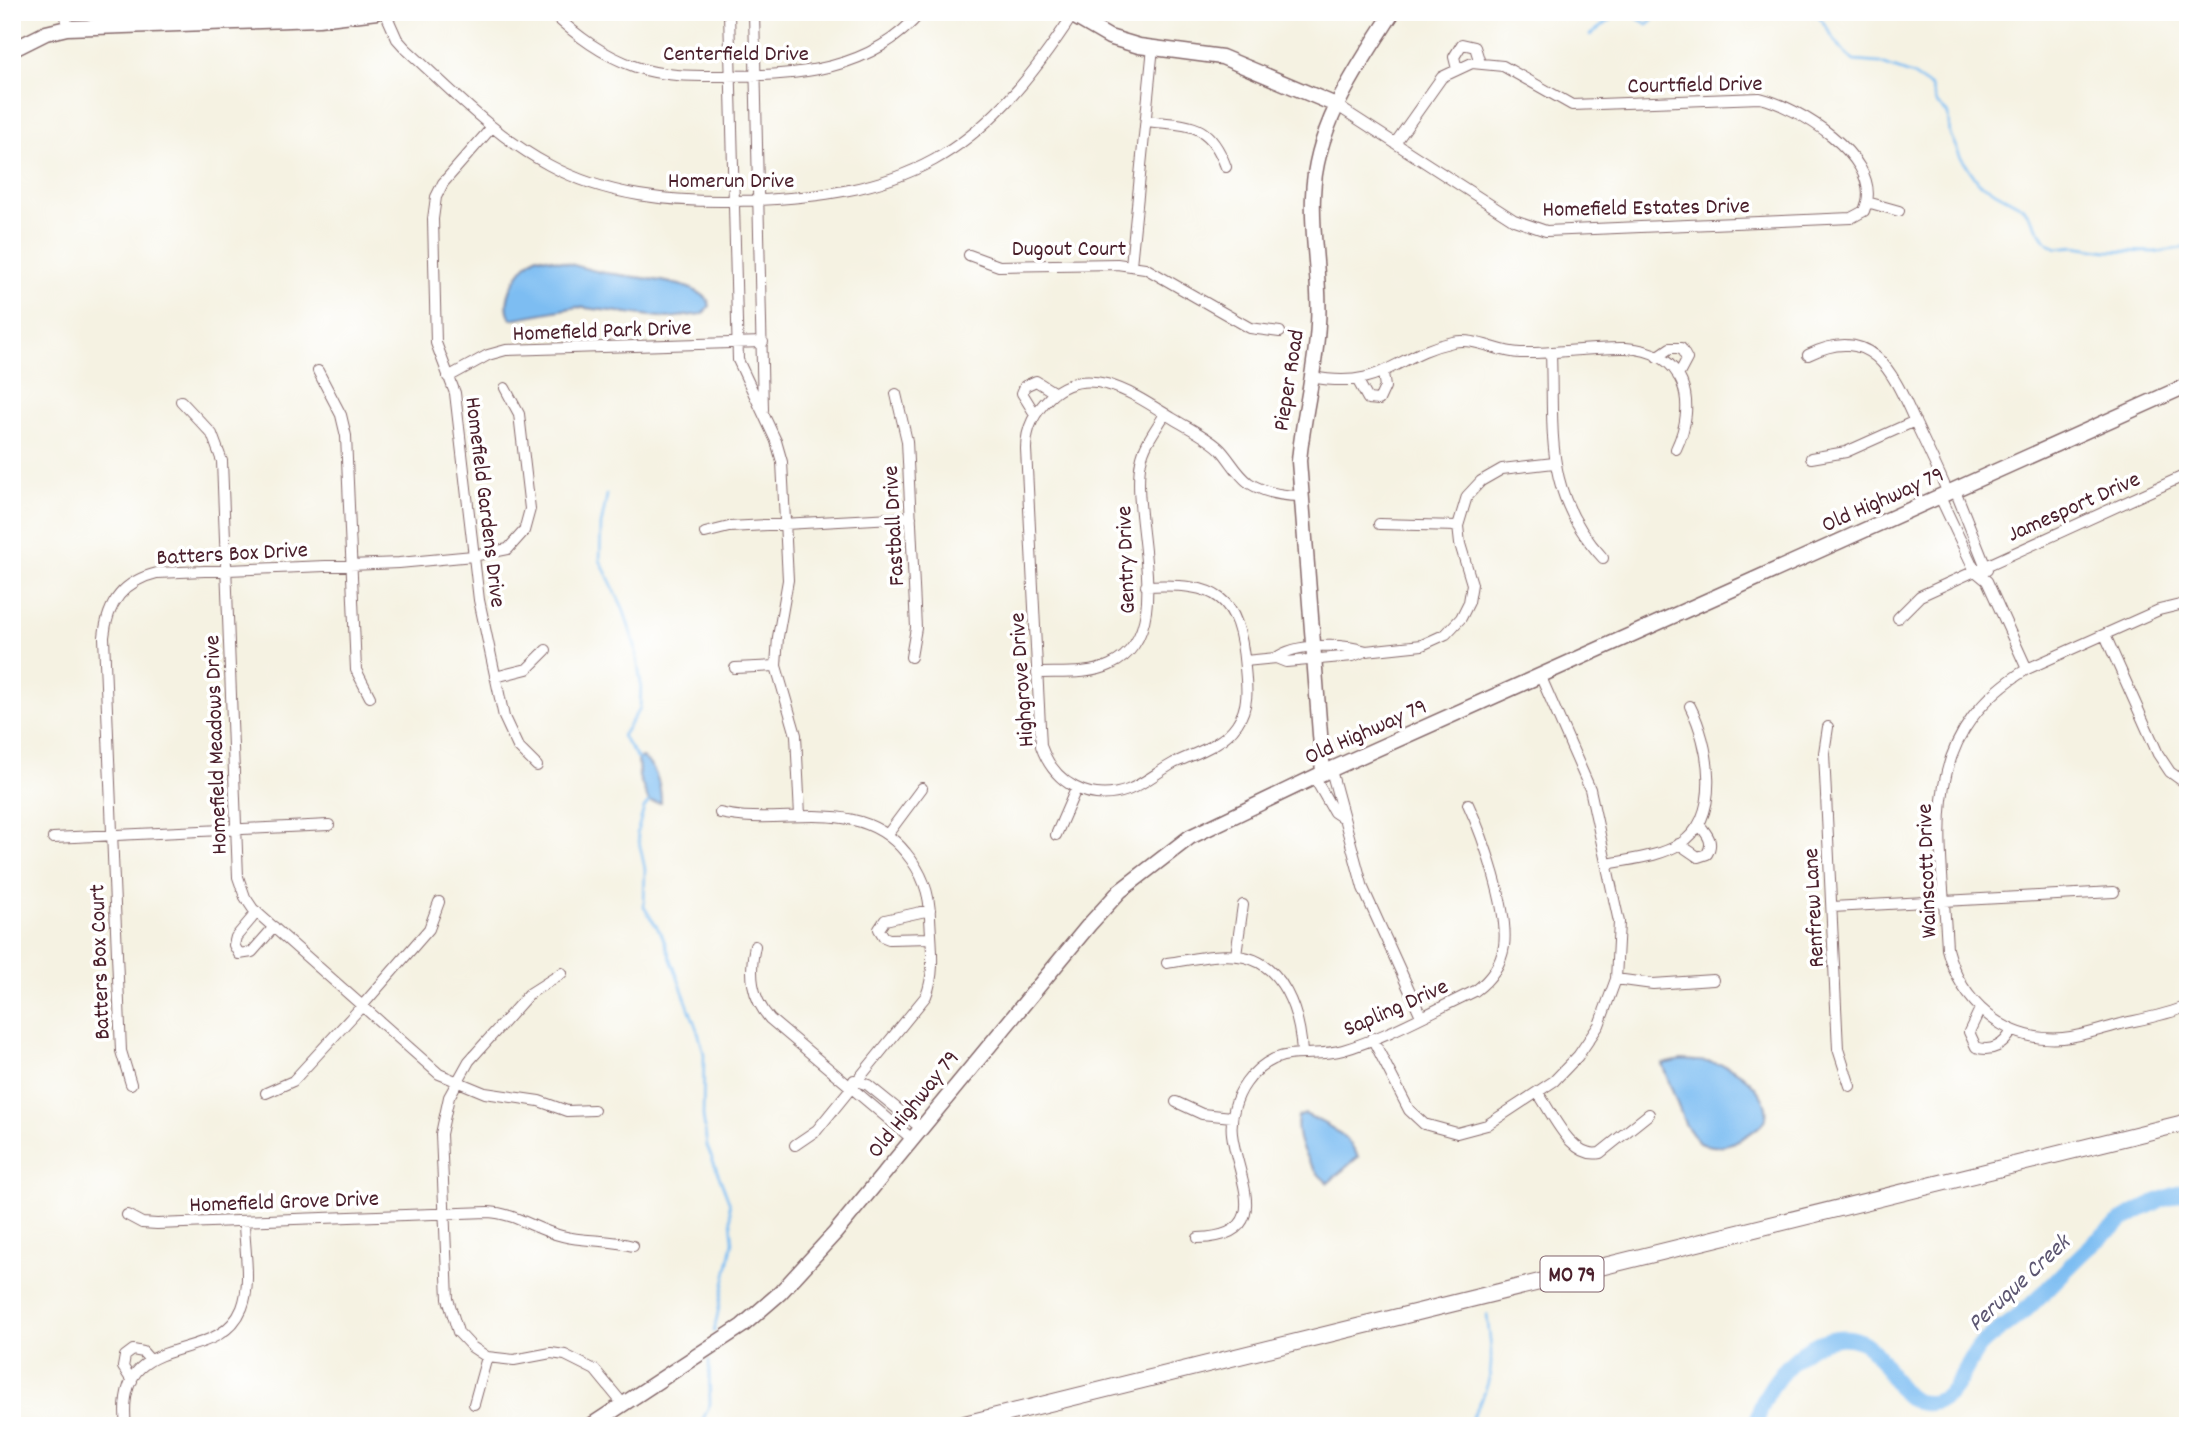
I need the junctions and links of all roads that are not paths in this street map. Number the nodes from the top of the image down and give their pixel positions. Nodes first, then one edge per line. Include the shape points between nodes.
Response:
1 (66, 12) edge
2 (377, 12) edge
3 (385, 12) edge
4 (551, 12) edge
5 (729, 12) edge
6 (754, 12) edge
7 (921, 12) edge
8 (1393, 12) edge
9 (1071, 13) edge
10 (319, 16) edge
11 (195, 18) edge
12 (67, 29) junction
13 (1153, 47) junction
14 (12, 50) edge
15 (1480, 63) junction
16 (1457, 69) junction
17 (755, 75) junction
18 (730, 76) junction
19 (1336, 105) junction
20 (1146, 121) junction
21 (492, 127) junction
22 (1396, 142) junction
23 (1226, 167) dead end
24 (759, 200) junction
25 (733, 201) junction
26 (1867, 202) junction
27 (1899, 211) dead end
28 (969, 255) dead end
29 (1131, 265) junction
30 (1280, 332) dead end
31 (763, 342) junction
32 (737, 343) junction
33 (1551, 352) junction
34 (1808, 355) dead end
35 (1657, 357) junction
36 (318, 372) dead end
37 (1383, 373) junction
38 (1678, 376) junction
39 (448, 377) junction
40 (1312, 377) junction
41 (1358, 381) junction
42 (2188, 385) edge
43 (505, 387) dead end
44 (1055, 393) junction
45 (896, 394) dead end
46 (181, 401) dead end
47 (1035, 414) junction
48 (1165, 414) junction
49 (763, 418) junction
50 (1915, 421) junction
51 (1676, 449) dead end
52 (1811, 458) dead end
53 (1554, 463) junction
54 (2188, 474) edge
55 (1948, 493) junction
56 (1300, 496) junction
57 (911, 517) junction
58 (785, 524) junction
59 (1379, 524) dead end
60 (1458, 526) junction
61 (705, 533) dead end
62 (473, 556) junction
63 (1603, 558) dead end
64 (1987, 565) junction
65 (352, 566) junction
66 (227, 570) junction
67 (1975, 571) junction
68 (1987, 581) junction
69 (1146, 586) junction
70 (2188, 603) edge
71 (1898, 618) dead end
72 (2105, 635) junction
73 (547, 650) dead end
74 (1314, 654) junction
75 (911, 657) dead end
76 (1245, 661) junction
77 (776, 666) junction
78 (735, 668) dead end
79 (2027, 670) junction
80 (1037, 674) junction
81 (1540, 675) junction
82 (495, 677) junction
83 (370, 697) dead end
84 (1690, 706) dead end
85 (1828, 727) dead end
86 (537, 766) dead end
87 (1323, 773) junction
88 (2188, 785) edge
89 (922, 788) dead end
90 (1076, 789) junction
91 (1468, 804) dead end
92 (720, 813) dead end
93 (800, 816) junction
94 (1343, 818) junction
95 (1699, 824) junction
96 (329, 825) dead end
97 (238, 831) junction
98 (887, 835) junction
99 (1056, 835) dead end
100 (113, 836) junction
101 (53, 838) dead end
102 (1679, 844) junction
103 (1607, 864) junction
104 (2114, 892) dead end
105 (439, 902) dead end
106 (1945, 902) junction
107 (1242, 905) dead end
108 (1832, 907) junction
109 (930, 910) junction
110 (257, 912) junction
111 (274, 927) junction
112 (931, 938) junction
113 (755, 946) dead end
114 (1236, 955) junction
115 (1167, 963) dead end
116 (562, 973) dead end
117 (1615, 979) junction
118 (1713, 980) dead end
119 (362, 1006) junction
120 (2188, 1006) edge
121 (1980, 1009) junction
122 (1421, 1016) junction
123 (2012, 1030) junction
124 (1372, 1038) junction
125 (1302, 1053) junction
126 (455, 1082) junction
127 (131, 1084) dead end
128 (854, 1085) junction
129 (1850, 1086) dead end
130 (266, 1093) dead end
131 (1538, 1093) junction
132 (1176, 1102) dead end
133 (594, 1110) dead end
134 (1649, 1114) dead end
135 (1232, 1117) junction
136 (2188, 1122) edge
137 (917, 1133) junction
138 (795, 1145) dead end
139 (444, 1213) junction
140 (127, 1215) dead end
141 (244, 1221) junction
142 (1198, 1238) dead end
143 (633, 1246) dead end
144 (487, 1357) junction
145 (150, 1360) junction
146 (132, 1381) junction
147 (474, 1404) dead end
148 (623, 1404) junction
149 (126, 1426) edge
150 (590, 1426) edge
151 (956, 1426) edge

1 - 12 street
2 - 10 street
3 - 21 street, Homerun Drive via 406,49
4 - 18 street, Centerfield Drive via 592,47 636,68 672,75
5 - 18 street
6 - 17 street
7 - 17 street, Centerfield Drive via 884,45 850,62 803,73
8 - 19 street, Pieper Road
9 - 13 street via 1109,37
9 - 24 street, Homerun Drive via 1040,65 1008,103 941,156 914,171 853,191
10 - 11 street
11 - 12 street
12 - 14 street via 46,33
13 - 19 street via 1243,63
13 - 20 street
15 - 16 street, Courtfield Drive
15 - 16 street, Courtfield Drive via 1475,47 1462,44 1454,57
15 - 26 street, Courtfield Drive via 1503,66 1572,105 1748,98 1776,102 1856,158 1868,186
16 - 22 street, Courtfield Drive via 1442,77
17 - 18 street, Centerfield Drive
17 - 24 street
18 - 25 street
19 - 22 street, Homefield Estates Drive
19 - 40 street, Pieper Road via 1325,131 1313,194 1319,307
20 - 23 street via 1183,125 1207,134 1217,143
20 - 29 street
21 - 25 street, Homerun Drive via 550,166 603,187 681,201
21 - 39 street, Homefield Gardens Drive via 436,197 436,344
22 - 26 street, Homefield Estates Drive via 1514,219 1546,231 1851,218 1864,211
24 - 25 street, Homerun Drive
24 - 31 street
25 - 32 street
26 - 27 street
28 - 29 street, Dugout Court via 999,266
29 - 30 street, Dugout Court via 1145,268 1250,328
31 - 32 street, Homefield Park Drive
31 - 49 street
32 - 39 street, Homefield Park Drive via 506,350
32 - 49 street via 738,360
33 - 35 street via 1628,348
33 - 37 street via 1509,352 1455,341
33 - 53 street
34 - 50 street via 1839,343 1860,347 1879,358 1891,371
35 - 38 street
35 - 38 street via 1670,348 1681,348 1687,359
36 - 65 street via 341,415 346,436
37 - 41 street
37 - 41 street via 1385,387 1379,400 1368,399
38 - 51 street via 1689,410
39 - 62 street, Homefield Gardens Drive via 457,405
40 - 41 street
40 - 56 street, Pieper Road via 1302,423
42 - 55 street, Old Highway 79
43 - 62 street, Batters Box Drive via 520,423 529,523 509,549
44 - 47 street, Highgrove Drive
44 - 47 street via 1036,382 1025,386 1021,393
44 - 48 street via 1076,384 1104,383
45 - 57 street, Fastball Drive via 904,420
46 - 66 street, Homefield Meadows Drive via 219,448
47 - 80 street, Highgrove Drive via 1026,449
48 - 56 street via 1213,443 1247,482 1271,493
48 - 69 street, Gentry Drive via 1145,447 1139,471
49 - 58 street via 780,452
50 - 52 street via 1846,452
50 - 55 street
53 - 60 street via 1503,469 1490,475 1467,496
53 - 63 street via 1566,508
54 - 64 street, Jamesport Drive
55 - 64 street
55 - 67 street
55 - 81 street, Old Highway 79
56 - 74 street, Pieper Road
57 - 58 street
57 - 75 street, Fastball Drive via 916,628
58 - 61 street
58 - 77 street via 788,580
59 - 60 street
60 - 74 street via 1472,584 1461,618 1434,642 1353,656
62 - 65 street, Batters Box Drive
62 - 82 street, Homefield Gardens Drive
64 - 67 street, Jamesport Drive
64 - 68 street
65 - 66 street, Batters Box Drive
65 - 83 street via 356,670
66 - 97 street, Homefield Meadows Drive
66 - 100 street, Batters Box Drive via 145,576 130,584 110,608 104,638
67 - 68 street
67 - 71 street, Jamesport Drive via 1920,596
68 - 79 street
69 - 76 street via 1186,584 1218,597 1241,628
69 - 80 street, Gentry Drive via 1145,625 1121,659 1089,671
70 - 72 street, Wainscott Drive via 2172,605
72 - 79 street, Wainscott Drive
72 - 88 street via 2158,754 2170,772
73 - 82 street via 527,669
74 - 76 street via 1286,662 1276,658
74 - 87 street, Pieper Road
76 - 90 street via 1247,699 1239,722 1226,737 1131,789 1098,795
77 - 78 street
77 - 93 street via 796,735
79 - 106 street, Wainscott Drive via 1990,698 1951,755 1939,819
80 - 90 street, Highgrove Drive via 1043,753 1062,780
81 - 87 street, Old Highway 79
81 - 103 street via 1584,772
82 - 86 street, Homefield Gardens Drive via 510,732
84 - 95 street via 1705,739 1707,798
85 - 108 street, Renfrew Lane via 1824,753
87 - 94 street
87 - 94 street via 1334,812
87 - 137 street, Old Highway 79 via 1190,837 1120,891
89 - 98 street
90 - 99 street
91 - 122 street, Sapling Drive via 1485,842 1504,948 1483,985
92 - 93 street via 752,819
93 - 98 street via 853,818
94 - 122 street via 1368,901
95 - 102 street
95 - 102 street via 1711,844 1707,854 1698,857
96 - 97 street
97 - 100 street
97 - 110 street, Homefield Meadows Drive via 238,877 244,897
98 - 109 street via 917,869
100 - 101 street
100 - 127 street, Batters Box Court via 121,1051
102 - 103 street
103 - 117 street via 1619,922
104 - 106 street
105 - 119 street via 435,922
106 - 108 street
106 - 121 street, Wainscott Drive via 1952,966
107 - 114 street
108 - 129 street, Renfrew Lane via 1838,1049
109 - 112 street
109 - 112 street via 884,920 879,929 889,939
110 - 111 street, Homefield Meadows Drive
110 - 111 street via 236,937 239,954 252,952
111 - 119 street, Homefield Meadows Drive
112 - 128 street via 933,969 926,996
113 - 128 street via 751,976 759,1006
114 - 115 street
114 - 125 street via 1261,963 1280,982 1298,1020
116 - 126 street via 529,994
117 - 118 street via 1653,984
117 - 131 street via 1599,1025 1583,1050
119 - 126 street, Homefield Meadows Drive via 439,1074
119 - 130 street via 293,1082
120 - 123 street, Wainscott Drive via 2064,1038
121 - 123 street, Wainscott Drive
121 - 123 street via 1969,1032 1976,1047 1994,1048
122 - 124 street, Sapling Drive
124 - 125 street, Sapling Drive via 1336,1052
124 - 131 street via 1409,1110 1434,1129 1457,1133 1477,1129
125 - 135 street, Sapling Drive via 1275,1059 1254,1074 1244,1085
126 - 133 street, Homefield Meadows Drive via 567,1111
126 - 139 street via 441,1134
128 - 137 street via 868,1085
128 - 138 street via 817,1130
131 - 134 street via 1577,1149 1592,1155
132 - 135 street via 1202,1114
135 - 142 street, Sapling Drive via 1246,1187 1244,1210 1226,1236
136 - 151 main road, MO 79
137 - 148 street, Old Highway 79 via 780,1293 723,1339
139 - 141 street, Homefield Grove Drive
139 - 143 street, Homefield Grove Drive via 504,1212 563,1236
139 - 144 street via 450,1315 465,1339
140 - 141 street, Homefield Grove Drive via 142,1223
141 - 145 street via 242,1309 218,1337 167,1350
144 - 147 street
144 - 148 street via 514,1360 565,1354 596,1370
145 - 146 street
145 - 146 street via 133,1350 125,1356 123,1367
146 - 149 street
148 - 150 street, Old Highway 79

